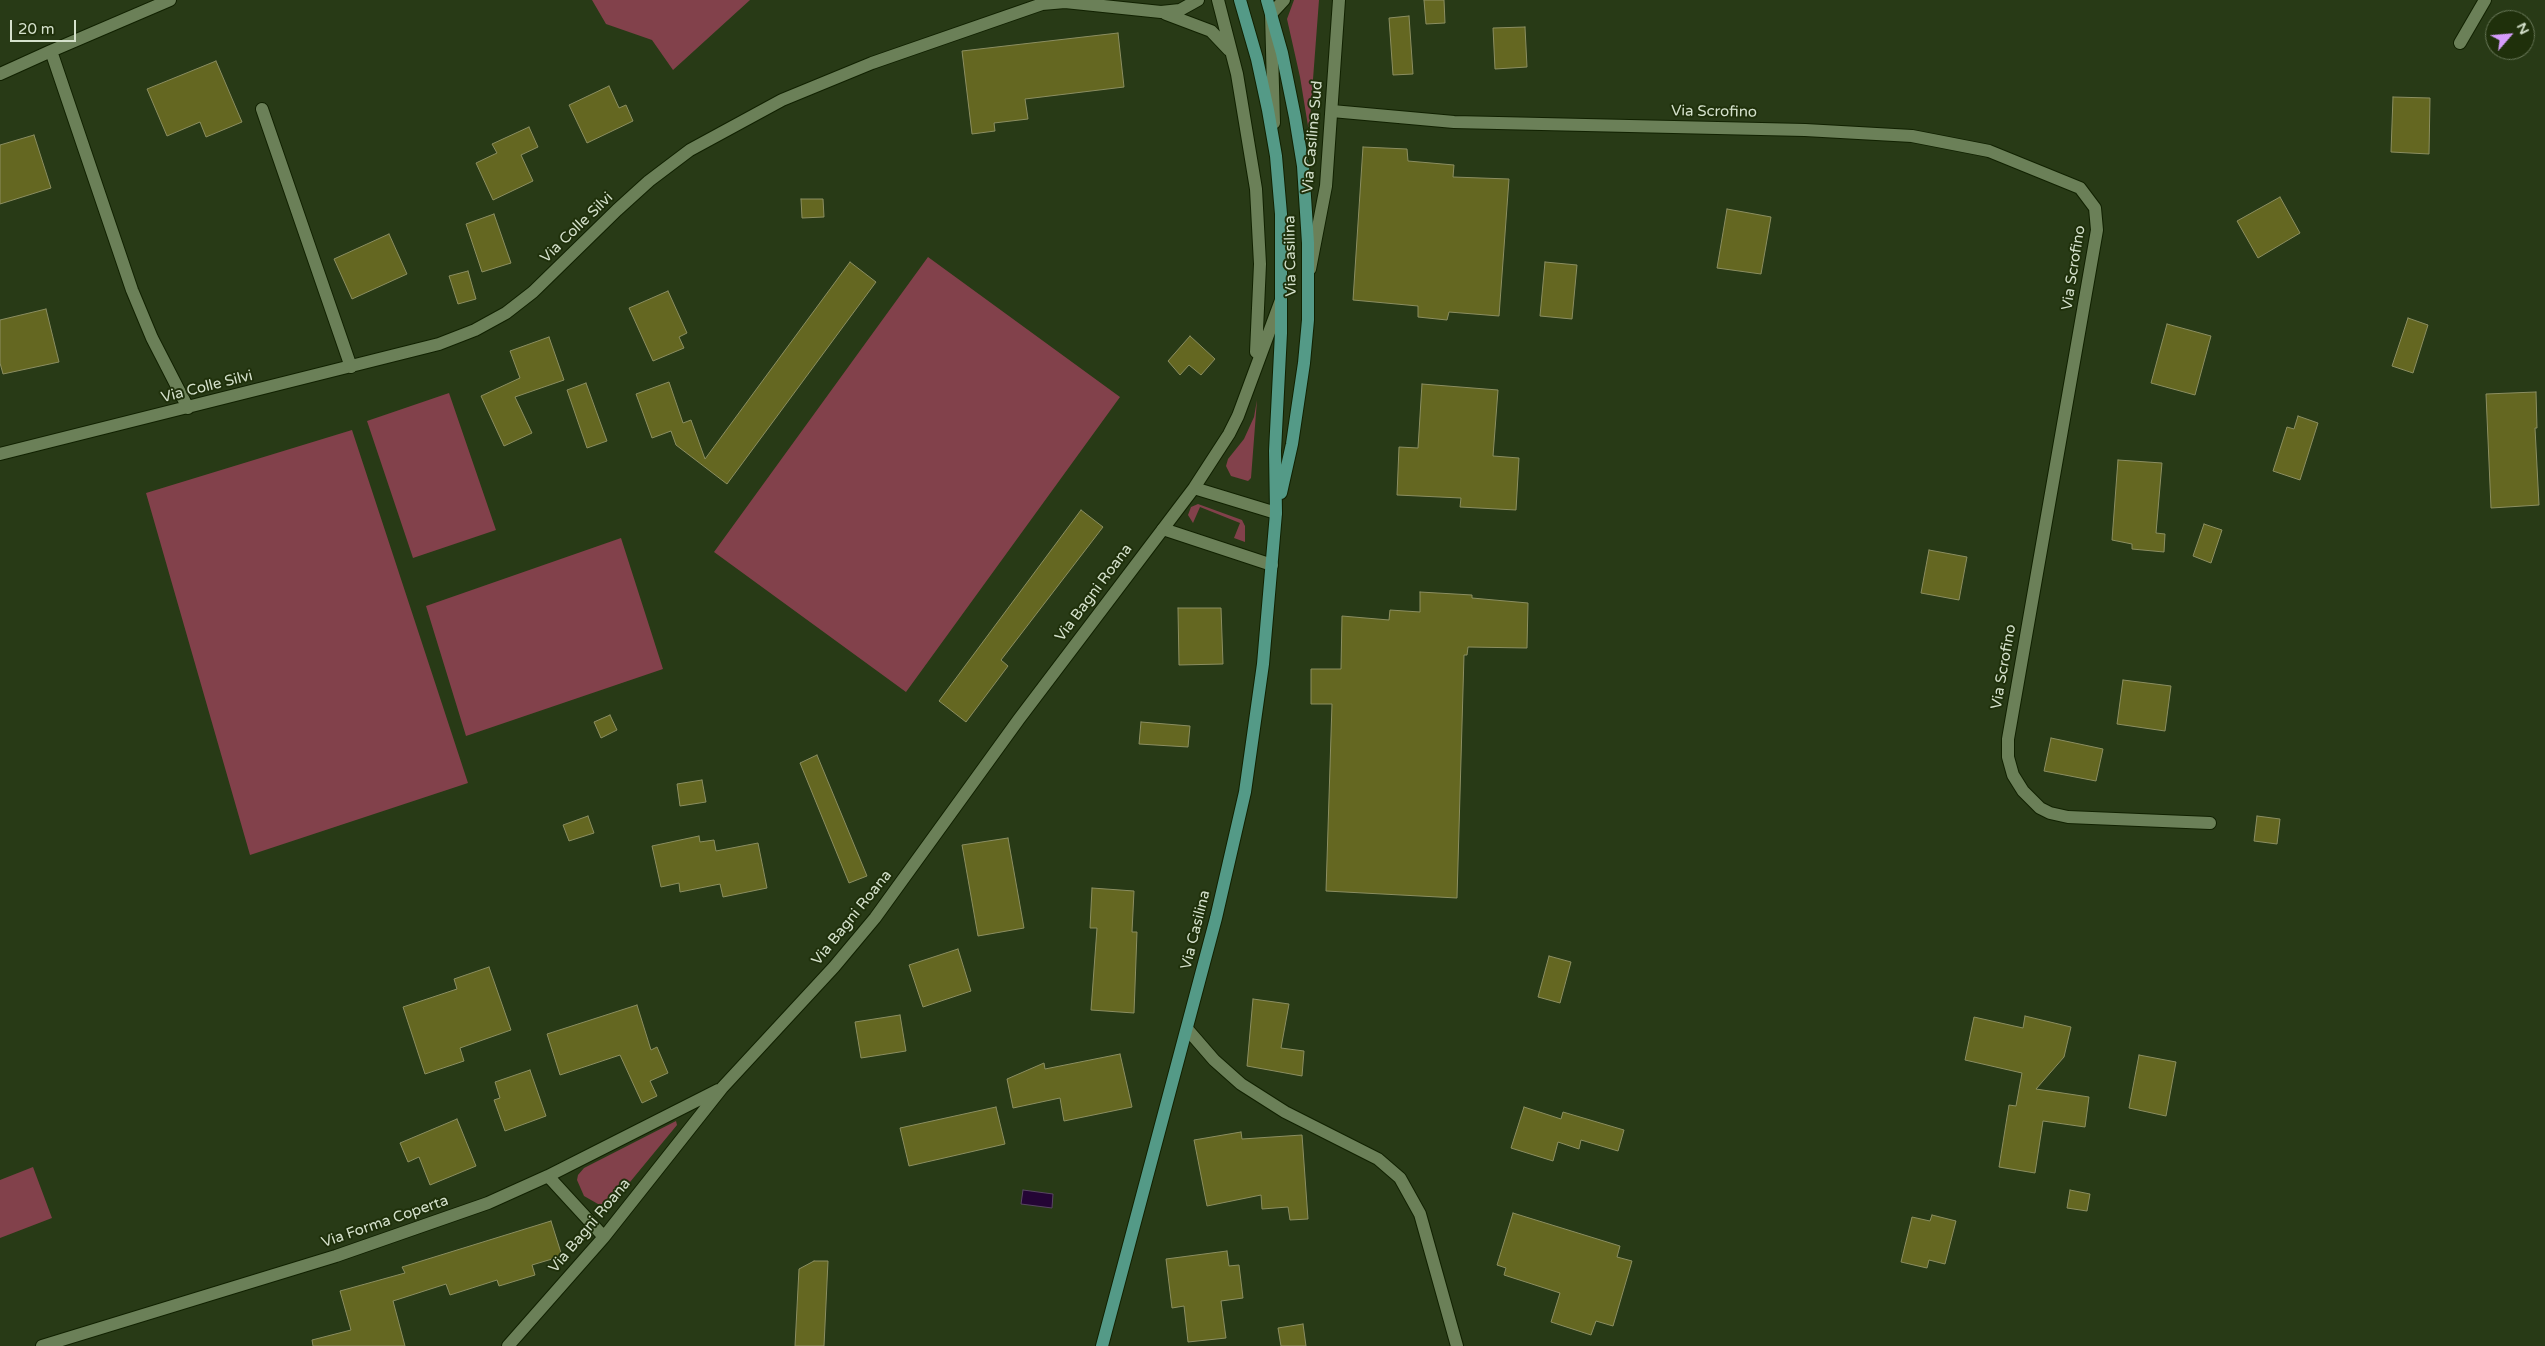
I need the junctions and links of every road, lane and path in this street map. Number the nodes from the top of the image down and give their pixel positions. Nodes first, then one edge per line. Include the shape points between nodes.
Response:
1 (170, 0) edge
2 (1198, 0) edge
3 (1218, 0) edge
4 (1240, 0) edge
5 (1267, 0) edge
6 (1284, 0) edge
7 (1339, 0) edge
8 (2485, 0) edge
9 (1161, 12) junction
10 (1271, 14) junction
11 (2460, 43) dead end
12 (51, 51) junction
13 (1234, 55) junction
14 (0, 74) edge
15 (262, 108) dead end
16 (1332, 111) junction
17 (1276, 156) junction
18 (1309, 276) junction
19 (1282, 298) junction
20 (1255, 364) junction
21 (351, 367) junction
22 (188, 408) junction
23 (0, 454) edge
24 (1194, 488) junction
25 (1276, 513) junction
26 (1163, 528) junction
27 (1272, 565) junction
28 (2210, 822) dead end
29 (1188, 1030) junction
30 (722, 1088) junction
31 (548, 1176) junction
32 (604, 1237) junction
33 (42, 1346) edge
34 (508, 1346) edge
35 (1102, 1346) edge
36 (1457, 1346) edge

1 - 12 street
2 - 9 street via 1180,10
3 - 13 street
4 - 17 main road, Via Casilina via 1257,59
5 - 10 main road, Via Casilina
6 - 10 street
7 - 16 street, Via Casilina Sud
8 - 11 street
9 - 13 street via 1211,31
9 - 21 street, Via Colle Silvi via 1066,2 1042,4 813,86 745,119 674,162 617,210 533,292 497,319 450,341
10 - 17 street
10 - 18 main road, Via Casilina via 1289,82 1301,150
12 - 14 street
12 - 22 street via 132,290 152,338
13 - 20 street via 1258,218 1260,284
15 - 21 street
16 - 18 street, Via Casilina Sud via 1324,203
16 - 28 street, Via Scrofino via 1454,122 1805,130 1912,136 1989,151 2080,188 2095,208 2097,230 2008,740 2008,757 2013,775 2023,791 2050,813 2068,817
17 - 19 main road, Via Casilina via 1281,214
18 - 25 main road, Via Casilina via 1301,386
19 - 20 street
19 - 25 main road, Via Casilina via 1275,444
20 - 24 street, Via Bagni Roana via 1234,425
21 - 22 street, Via Colle Silvi
22 - 23 street, Via Colle Silvi
24 - 25 street
24 - 26 street, Via Bagni Roana
25 - 27 main road, Via Casilina
26 - 27 street
26 - 30 street, Via Bagni Roana via 875,918 811,993
27 - 29 main road, Via Casilina via 1262,682 1245,792
29 - 35 main road, Via Casilina
29 - 36 street via 1241,1084 1285,1112 1378,1159 1400,1178 1420,1214
30 - 31 street, Via Forma Coperta
30 - 32 street, Via Bagni Roana
31 - 32 street
31 - 33 street, Via Forma Coperta via 488,1203 390,1239
32 - 34 street, Via Bagni Roana

